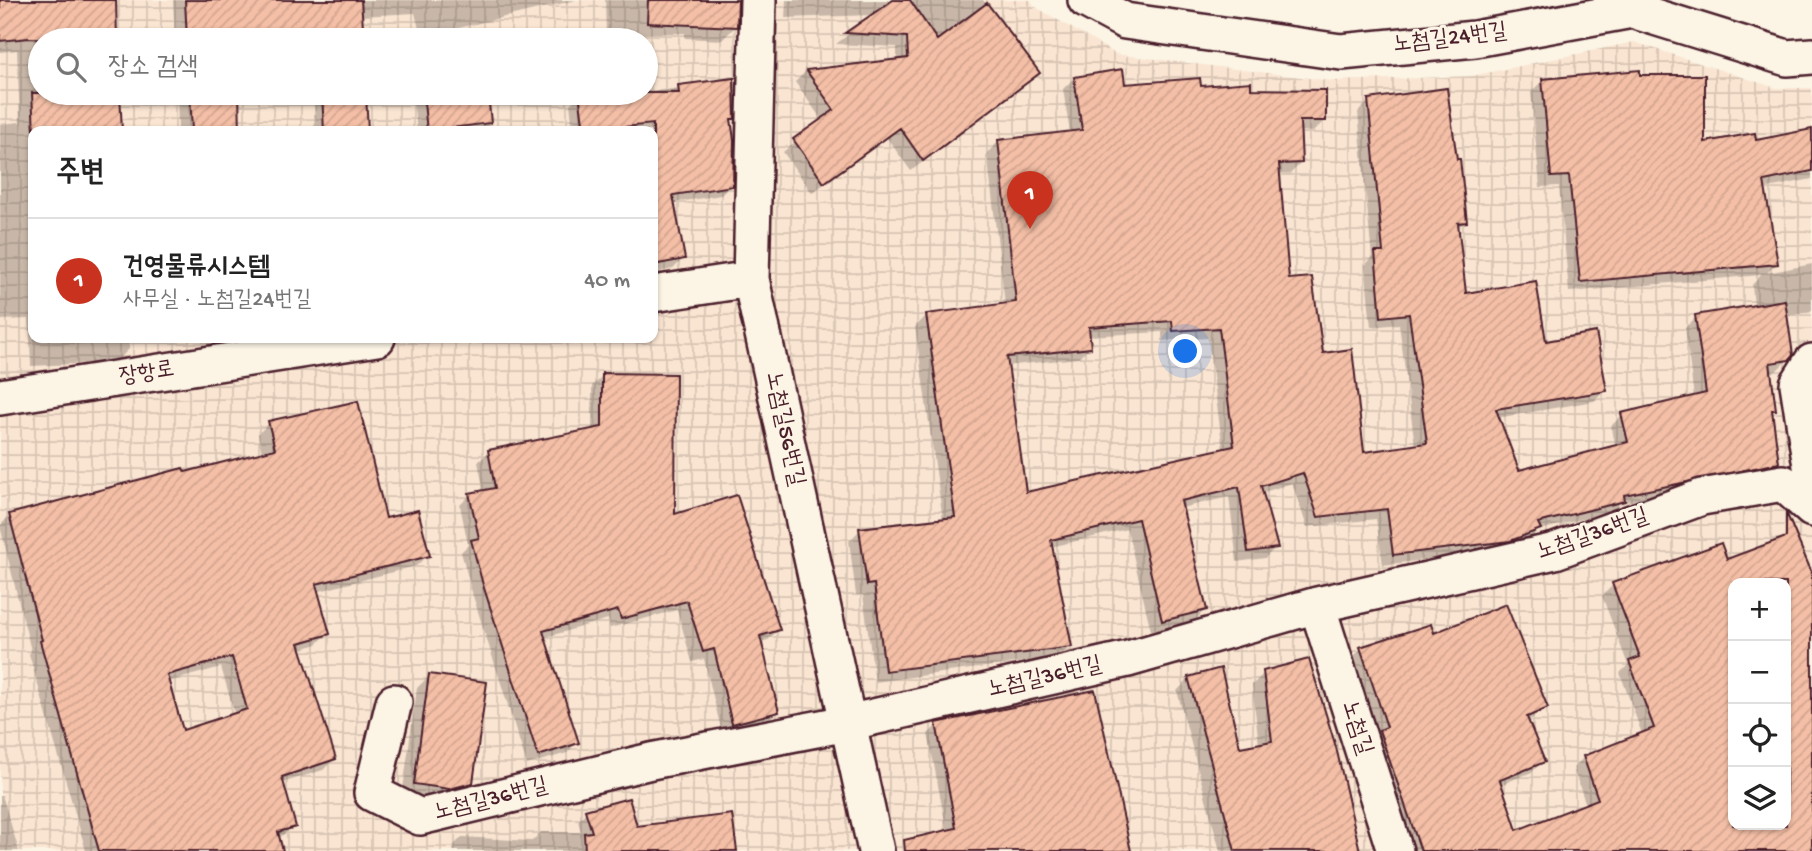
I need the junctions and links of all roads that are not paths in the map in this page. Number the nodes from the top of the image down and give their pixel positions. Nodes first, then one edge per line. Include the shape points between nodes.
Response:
1 (758, 0) edge
2 (1086, 0) edge
3 (1812, 56) edge
4 (751, 279) junction
5 (658, 293) edge
6 (345, 343) edge
7 (1812, 362) edge
8 (0, 397) edge
9 (1806, 504) edge
10 (1317, 605) junction
11 (394, 702) dead end
12 (847, 723) junction
13 (876, 851) edge
14 (1395, 851) edge

1 - 4 street, 노첨길56번길
2 - 3 street, 노첨길24번길 via 1125,21 1341,52 1475,39 1632,10 1787,58
4 - 5 street
4 - 12 street, 노첨길56번길
6 - 8 street, 장항로
7 - 9 street, 노첨길36번길 via 1798,384 1812,472
9 - 10 street, 노첨길36번길 via 1783,483 1702,497 1555,551
10 - 12 street, 노첨길36번길 via 1128,659
10 - 14 street, 노첨길
11 - 12 street, 노첨길36번길 via 372,793 420,817 651,761
12 - 13 street, 노첨길56번길

